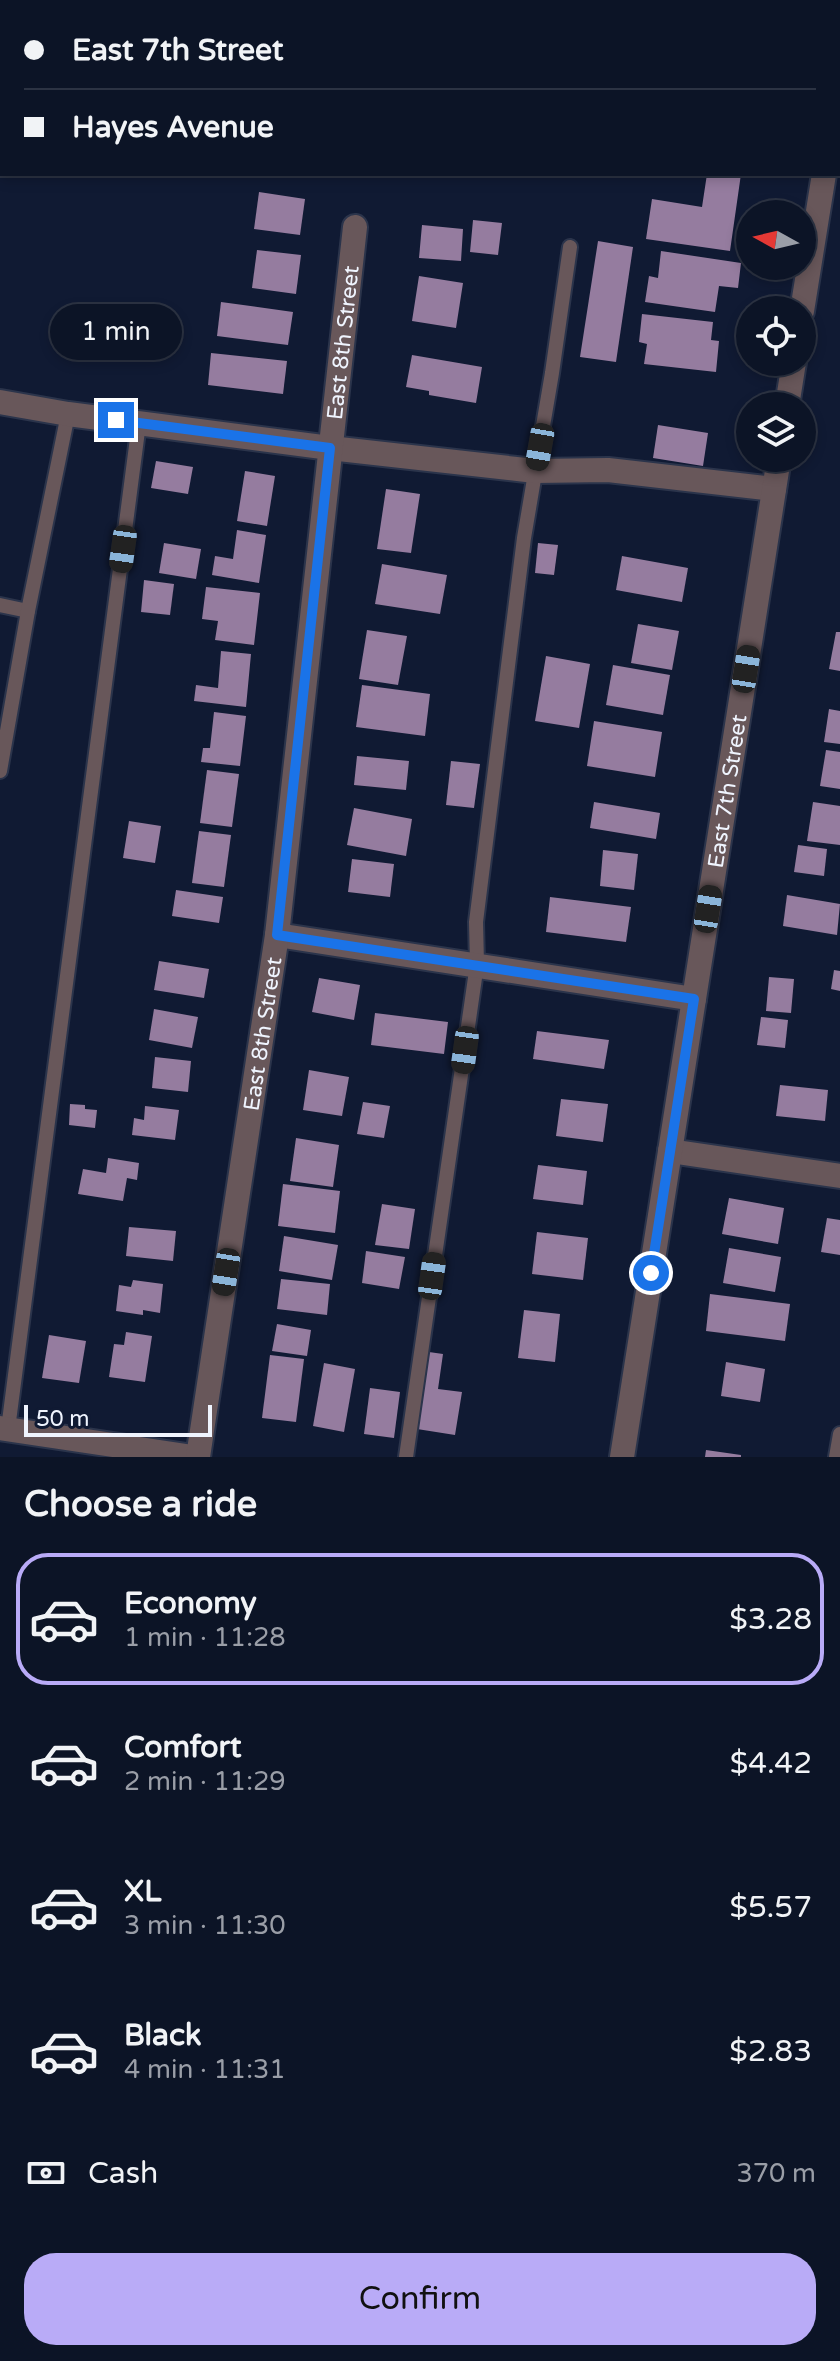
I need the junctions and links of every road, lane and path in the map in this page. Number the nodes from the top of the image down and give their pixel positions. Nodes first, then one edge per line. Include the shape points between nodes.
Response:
1 (824, 176) edge
2 (355, 227) dead end
3 (570, 247) dead end
4 (804, 296) edge
5 (0, 402) edge
6 (68, 414) junction
7 (139, 423) junction
8 (330, 448) junction
9 (535, 471) junction
10 (777, 472) edge
11 (774, 489) junction
12 (0, 605) edge
13 (28, 611) junction
14 (0, 771) edge
15 (277, 935) junction
16 (477, 964) junction
17 (694, 999) junction
18 (670, 1151) junction
19 (840, 1176) edge
20 (4, 1429) edge
21 (840, 1434) edge
22 (196, 1457) edge
23 (406, 1457) edge
24 (622, 1457) edge
25 (836, 1457) edge

1 - 4 street
2 - 8 street, East 8th Street
3 - 9 lane
5 - 6 street
6 - 7 street
6 - 13 lane
7 - 8 street
7 - 20 lane
8 - 9 street
8 - 15 street, East 8th Street
9 - 11 street via 608,470
9 - 16 lane via 476,922
10 - 11 street, East 7th Street
11 - 17 street, East 7th Street
12 - 13 lane
13 - 14 lane
15 - 16 street
15 - 22 street, East 8th Street
16 - 17 street
16 - 23 lane
17 - 18 street, East 7th Street
18 - 19 street
18 - 24 street, East 7th Street
20 - 22 street
21 - 25 lane

